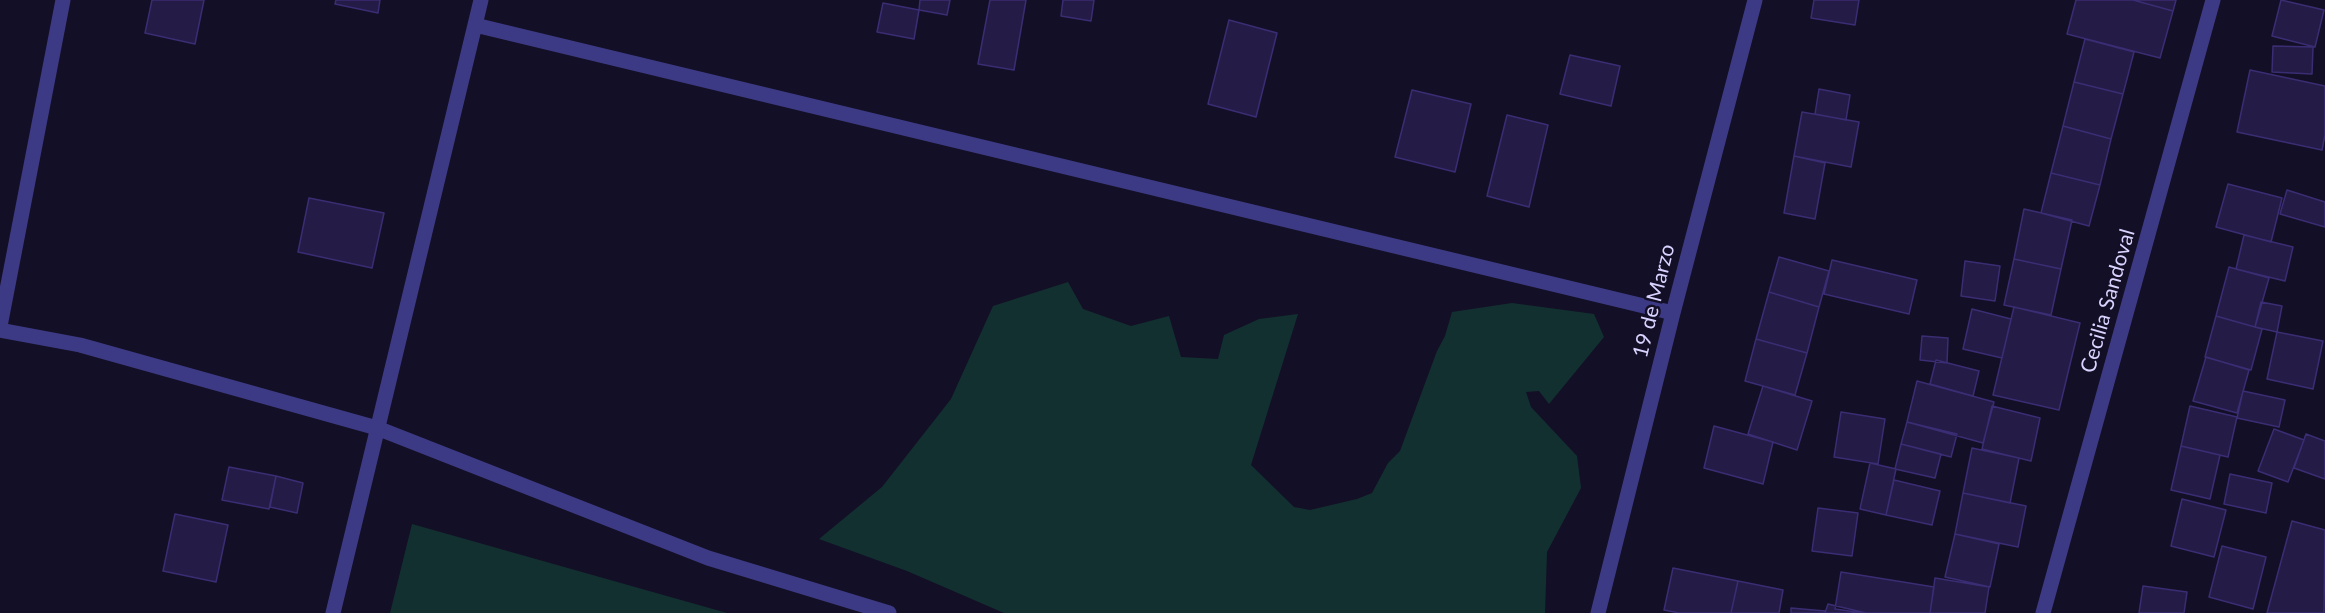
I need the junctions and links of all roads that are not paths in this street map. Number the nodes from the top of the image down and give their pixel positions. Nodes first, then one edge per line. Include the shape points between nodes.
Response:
1 (63, 0) edge
2 (481, 0) edge
3 (1755, 0) edge
4 (2213, 0) edge
5 (475, 25) junction
6 (1673, 313) junction
7 (0, 328) edge
8 (377, 428) junction
9 (333, 613) edge
10 (889, 613) edge
11 (1598, 613) edge
12 (2043, 613) edge

1 - 7 street
2 - 5 street
3 - 6 street, 19 de Marzo
4 - 12 street, Cecilia Sandoval
5 - 6 street
5 - 8 street
6 - 11 street, 19 de Marzo
7 - 8 street via 80,345
8 - 9 street
8 - 10 street via 708,558

